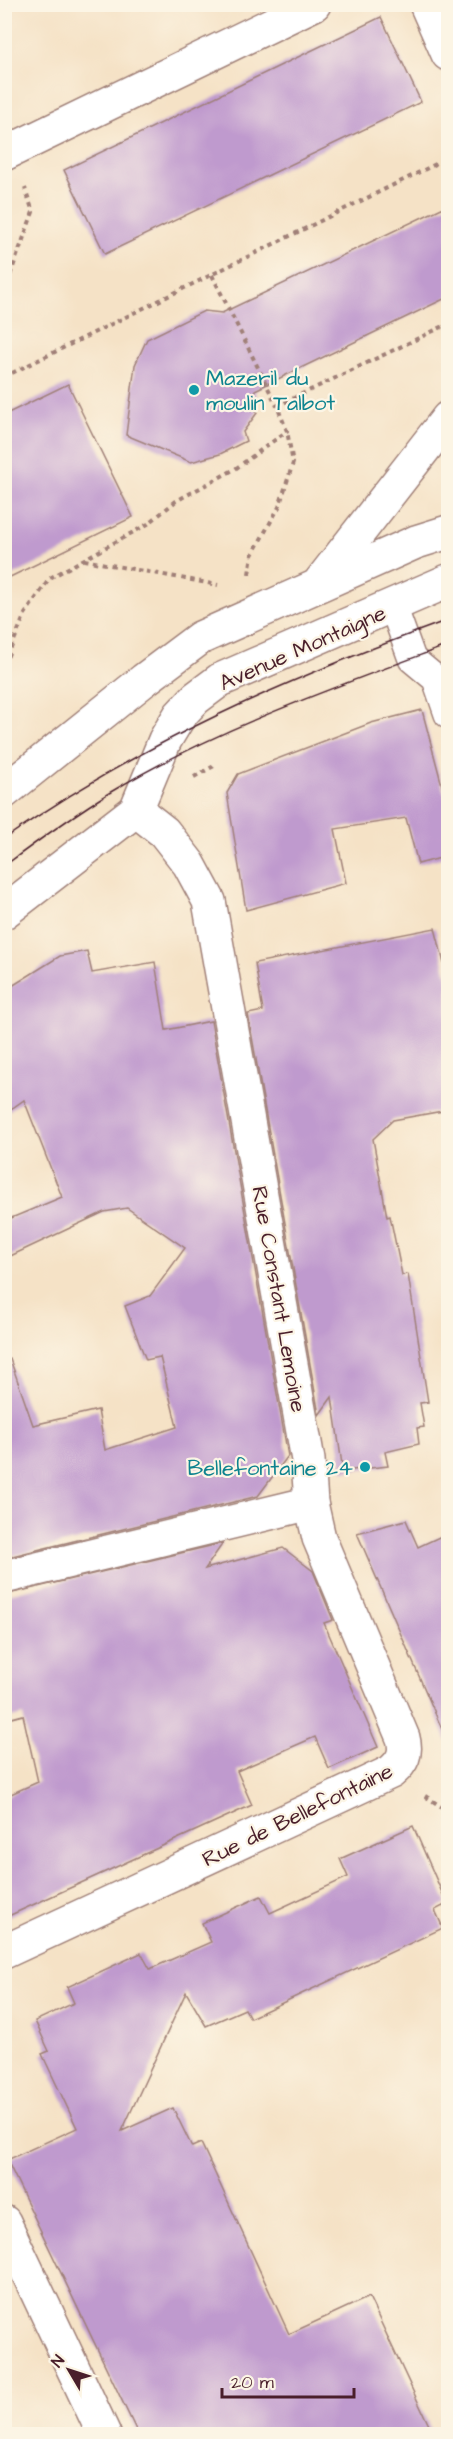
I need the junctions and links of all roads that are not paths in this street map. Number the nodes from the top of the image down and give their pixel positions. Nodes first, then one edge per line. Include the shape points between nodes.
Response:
1 (314, 4) edge
2 (426, 4) edge
3 (448, 54) edge
4 (13, 166) edge
5 (448, 418) edge
6 (448, 532) edge
7 (445, 576) edge
8 (318, 585) junction
9 (393, 606) junction
10 (448, 714) edge
11 (4, 792) edge
12 (136, 810) junction
13 (4, 912) edge
14 (311, 1503) junction
15 (4, 1577) edge
16 (4, 1952) edge
17 (4, 2222) edge
18 (104, 2434) edge

1 - 4 street
2 - 3 street
5 - 8 street
6 - 8 street
7 - 9 street, Avenue Montaigne
8 - 11 street via 200,638
9 - 10 lane via 412,659 436,679
9 - 12 street, Avenue Montaigne via 220,680 196,698 165,740
12 - 13 street, Avenue Montaigne
12 - 14 street, Rue Constant Lemoine via 164,832 189,864 209,901 306,1448
14 - 15 street
14 - 16 street, Rue de Bellefontaine via 319,1538 403,1738 404,1757 399,1766
17 - 18 street

